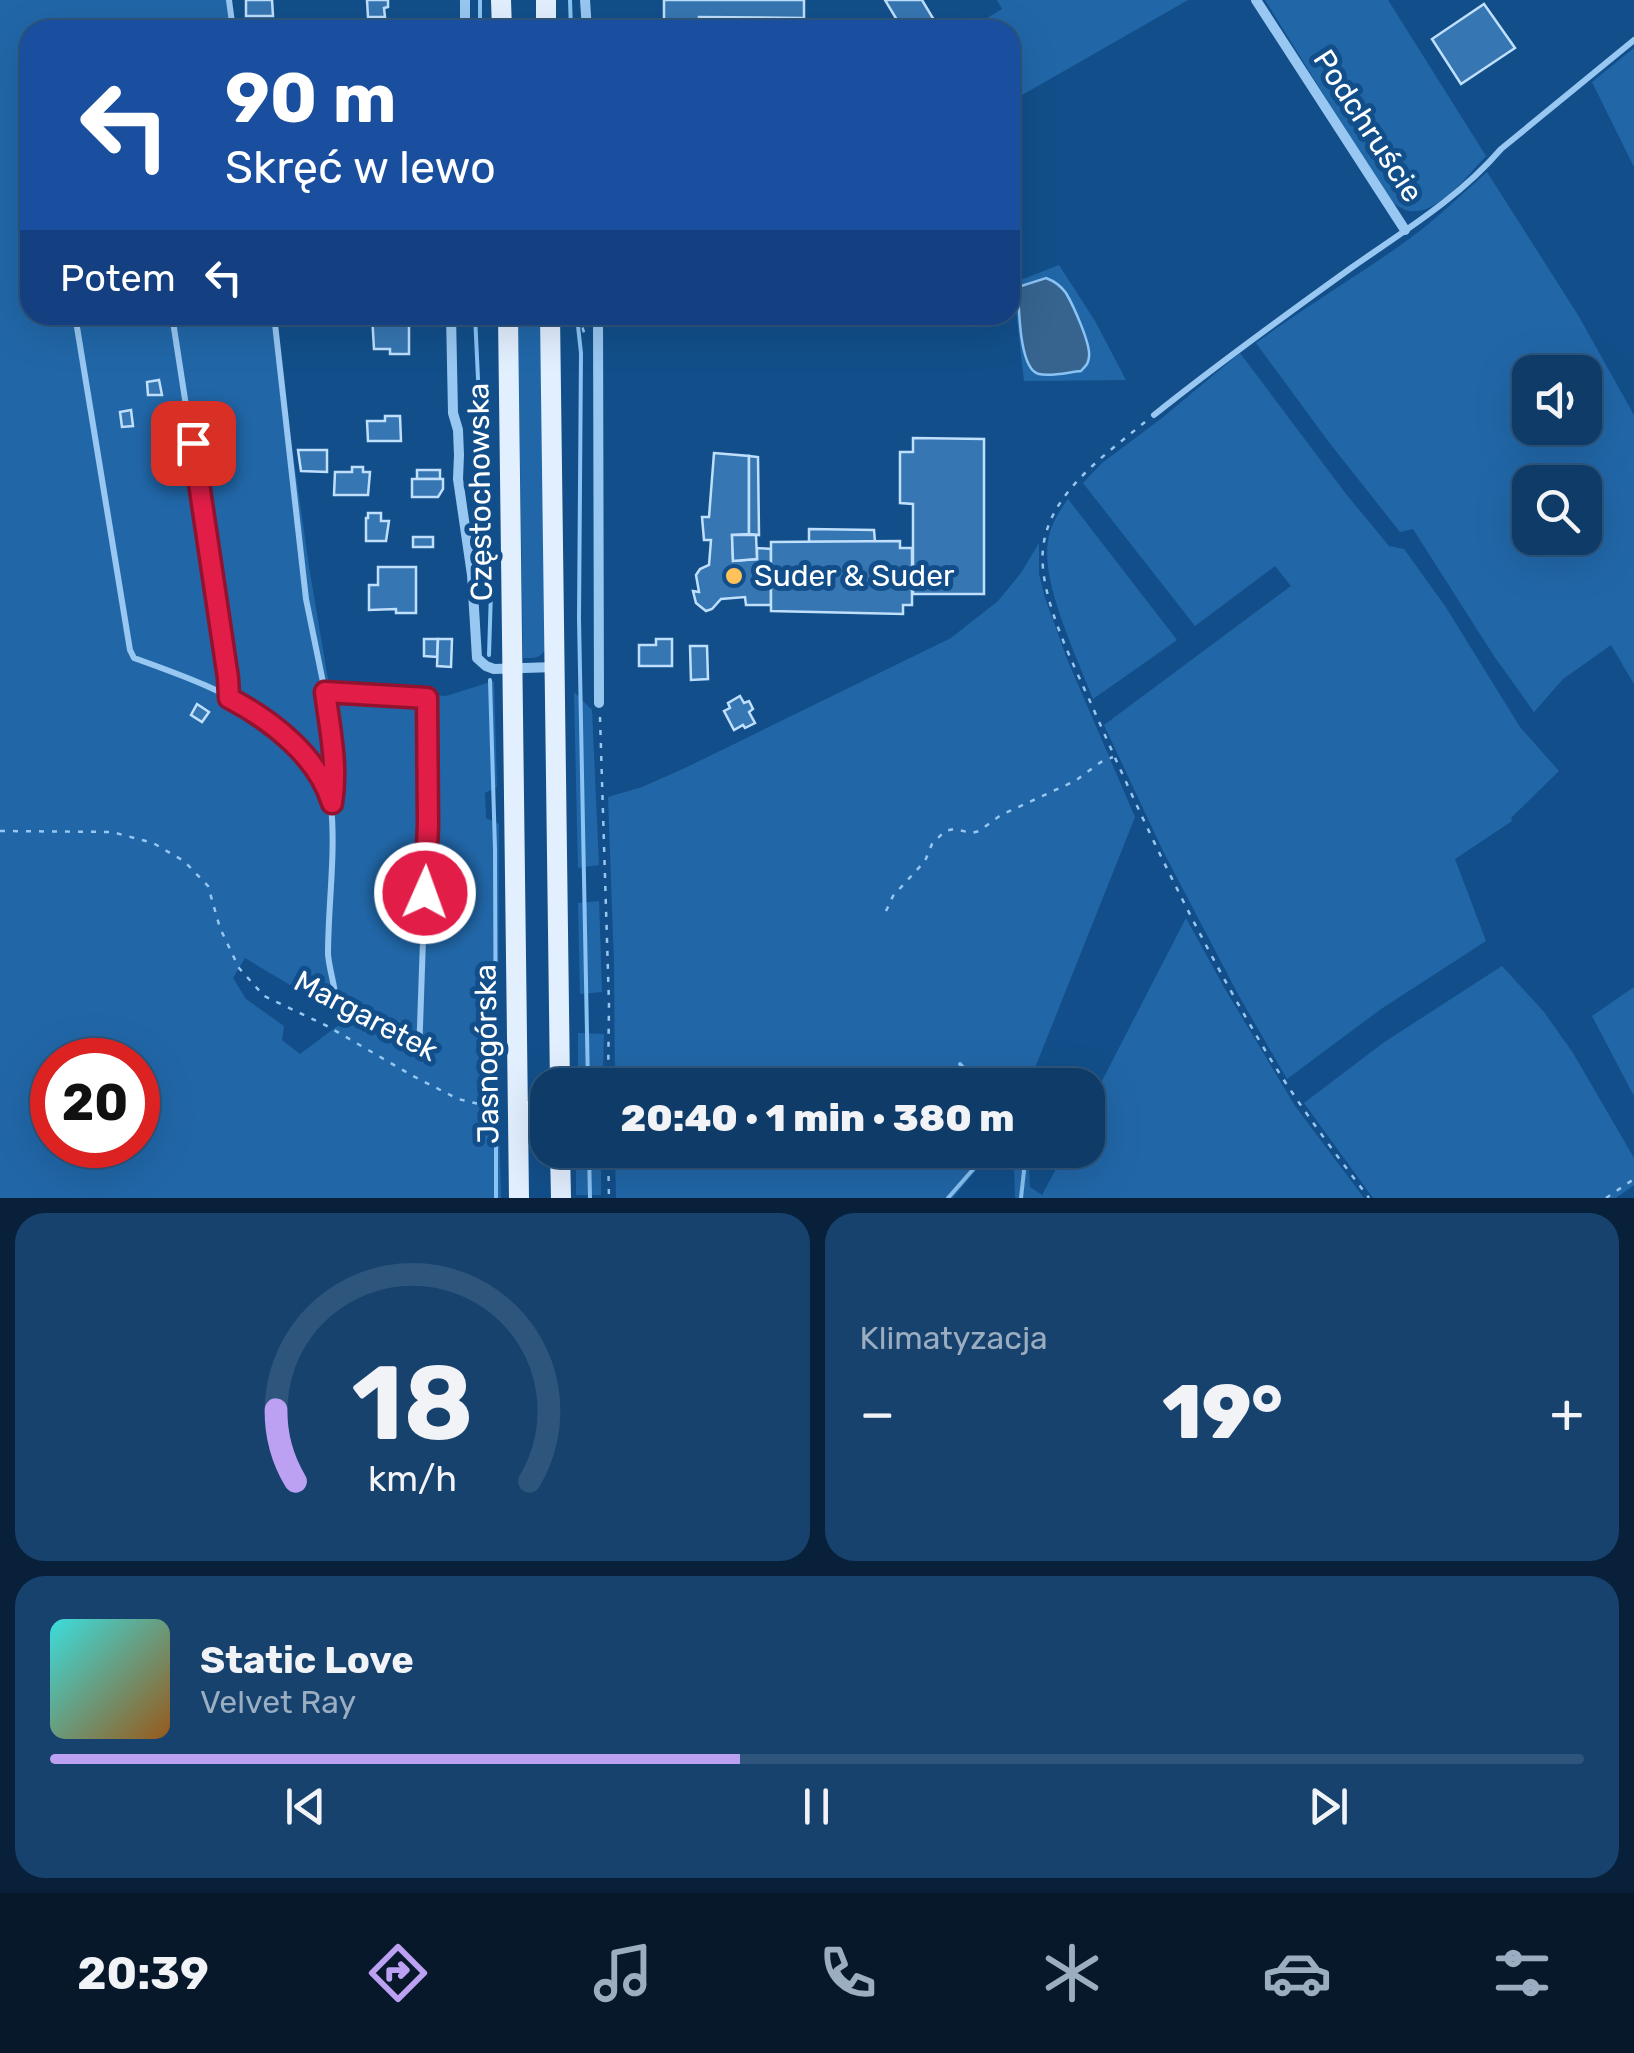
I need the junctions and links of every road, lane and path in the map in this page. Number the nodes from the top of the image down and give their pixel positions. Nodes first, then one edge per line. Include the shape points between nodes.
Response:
1 (1256, 0) edge
2 (1634, 40) edge
3 (1406, 230) junction
4 (76, 325) edge
5 (174, 325) edge
6 (275, 325) edge
7 (451, 325) edge
8 (508, 325) edge
9 (550, 325) edge
10 (598, 325) edge
11 (1154, 415) joint
12 (555, 666) junction
13 (512, 668) junction
14 (325, 692) junction
15 (229, 698) junction
16 (599, 703) joint
17 (1114, 757) junction
18 (332, 803) junction
19 (0, 831) edge
20 (886, 910) dead end
21 (336, 1008) dead end
22 (419, 1055) dead end
23 (560, 1068) edge
24 (608, 1068) edge
25 (518, 1111) junction
26 (530, 1111) edge
27 (560, 1168) edge
28 (608, 1168) edge
29 (1634, 1178) edge
30 (520, 1198) edge
31 (561, 1198) edge
32 (609, 1198) edge
33 (1369, 1198) edge
34 (1606, 1198) edge

1 - 3 street, Podchruście
2 - 3 lane via 1438,210
3 - 11 lane
4 - 15 lane via 130,650 134,658
5 - 15 lane
6 - 14 lane via 306,599
7 - 13 street via 458,479 478,658 486,666
8 - 13 main road, Częstochowska
9 - 12 main road
10 - 16 street
11 - 17 path via 1066,494 1042,550 1062,634
12 - 13 street
12 - 23 main road
13 - 25 main road, Jasnogórska
14 - 18 lane via 334,755
14 - 22 lane via 427,698
15 - 18 lane via 268,721 318,770
16 - 24 path
17 - 20 path via 979,831 945,831
17 - 33 path via 1212,958 1270,1058
18 - 21 lane via 328,954
19 - 25 path, Margaretek via 112,832 153,843 184,860 208,886 239,968 264,996 458,1099
25 - 26 main road
25 - 30 main road, Jasnogórska
27 - 31 main road
28 - 32 path
29 - 34 path

